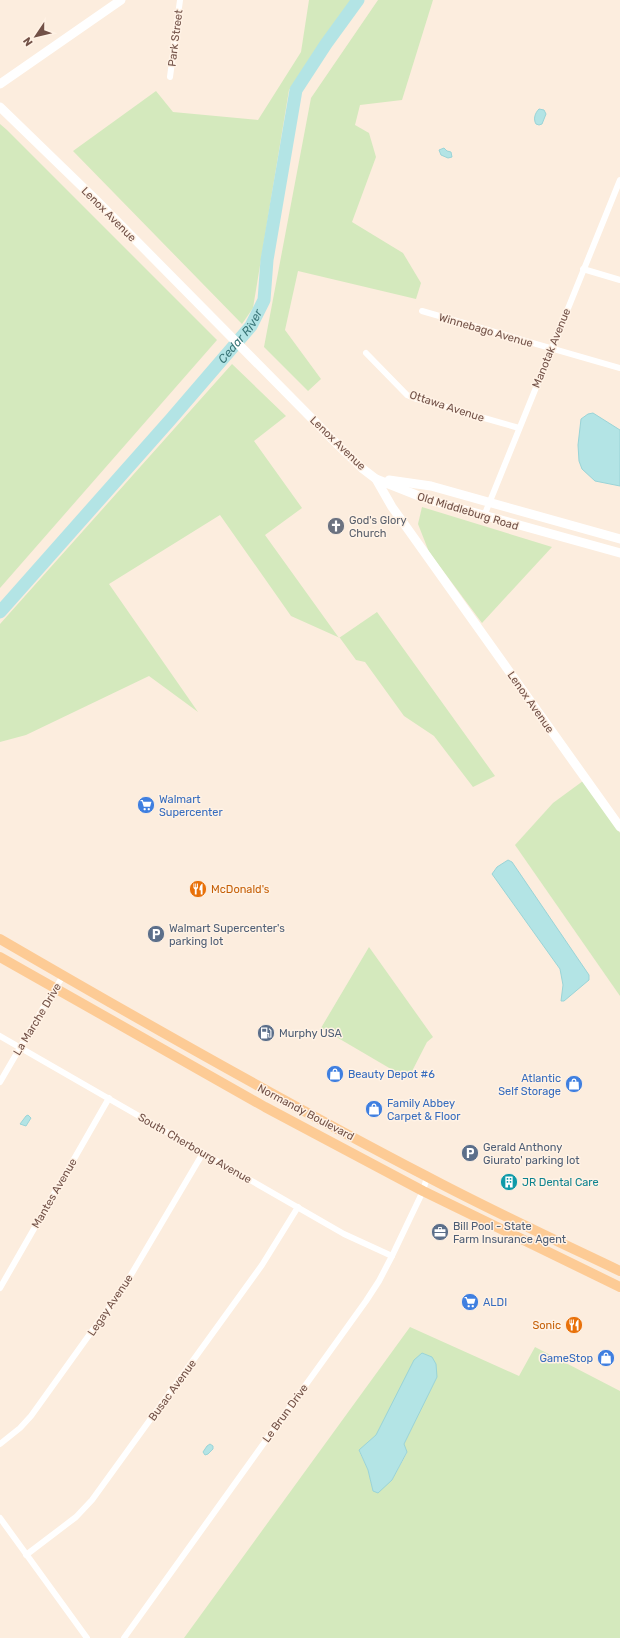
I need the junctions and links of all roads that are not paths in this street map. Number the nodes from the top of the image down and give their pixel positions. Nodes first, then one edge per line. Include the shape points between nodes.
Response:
1 (121, 0) edge
2 (180, 0) edge
3 (170, 77) dead end
4 (0, 84) edge
5 (0, 107) edge
6 (620, 180) edge
7 (617, 194) edge
8 (583, 269) junction
9 (620, 280) edge
10 (422, 311) dead end
11 (551, 348) junction
12 (366, 353) dead end
13 (620, 368) edge
14 (519, 428) junction
15 (376, 479) junction
16 (489, 502) junction
17 (484, 516) junction
18 (620, 539) edge
19 (620, 553) edge
20 (620, 827) edge
21 (0, 939) edge
22 (0, 957) edge
23 (63, 976) junction
24 (55, 989) junction
25 (0, 1036) edge
26 (20, 1047) junction
27 (0, 1082) edge
28 (109, 1098) junction
29 (203, 1153) junction
30 (427, 1177) junction
31 (422, 1191) junction
32 (298, 1207) junction
33 (392, 1256) junction
34 (620, 1271) edge
35 (620, 1287) edge
36 (0, 1288) edge
37 (0, 1444) edge
38 (0, 1518) edge
39 (26, 1554) junction
40 (87, 1638) edge
41 (124, 1638) edge

1 - 4 main road
2 - 3 street, Park Street
5 - 15 main road, Lenox Avenue via 336,443
6 - 7 street, Manotak Avenue
7 - 8 street, Manotak Avenue
8 - 9 street
8 - 11 street, Manotak Avenue
10 - 11 street, Winnebago Avenue
11 - 13 street, Winnebago Avenue
11 - 14 street, Manotak Avenue
12 - 14 street, Ottawa Avenue via 407,395
14 - 16 street, Manotak Avenue
15 - 16 main road, Old Middleburg Road via 431,486
15 - 17 main road, Old Middleburg Road via 429,500
15 - 20 main road, Lenox Avenue via 392,506
16 - 17 street, Manotak Avenue
16 - 18 main road, Old Middleburg Road
17 - 19 main road, Old Middleburg Road
21 - 23 main road, Normandy Boulevard
22 - 24 main road, Normandy Boulevard
23 - 24 street, La Marche Drive
23 - 30 main road, Normandy Boulevard via 206,1058
24 - 26 street, La Marche Drive
24 - 31 main road, Normandy Boulevard via 262,1106
25 - 26 street, South Cherbourg Avenue
26 - 27 street, La Marche Drive
26 - 28 street, South Cherbourg Avenue
28 - 29 street, South Cherbourg Avenue
28 - 36 street, Mantes Avenue
29 - 32 street, South Cherbourg Avenue
29 - 37 street, Legay Avenue via 125,1285 31,1416
30 - 31 street, Le Brun Drive
30 - 34 main road, Normandy Boulevard
31 - 33 street, Le Brun Drive
31 - 35 main road, Normandy Boulevard
32 - 33 street, South Cherbourg Avenue via 344,1234
32 - 39 street, Busac Avenue via 262,1265 92,1500 76,1517
33 - 41 street, Le Brun Drive via 366,1301
38 - 39 street
39 - 40 street

